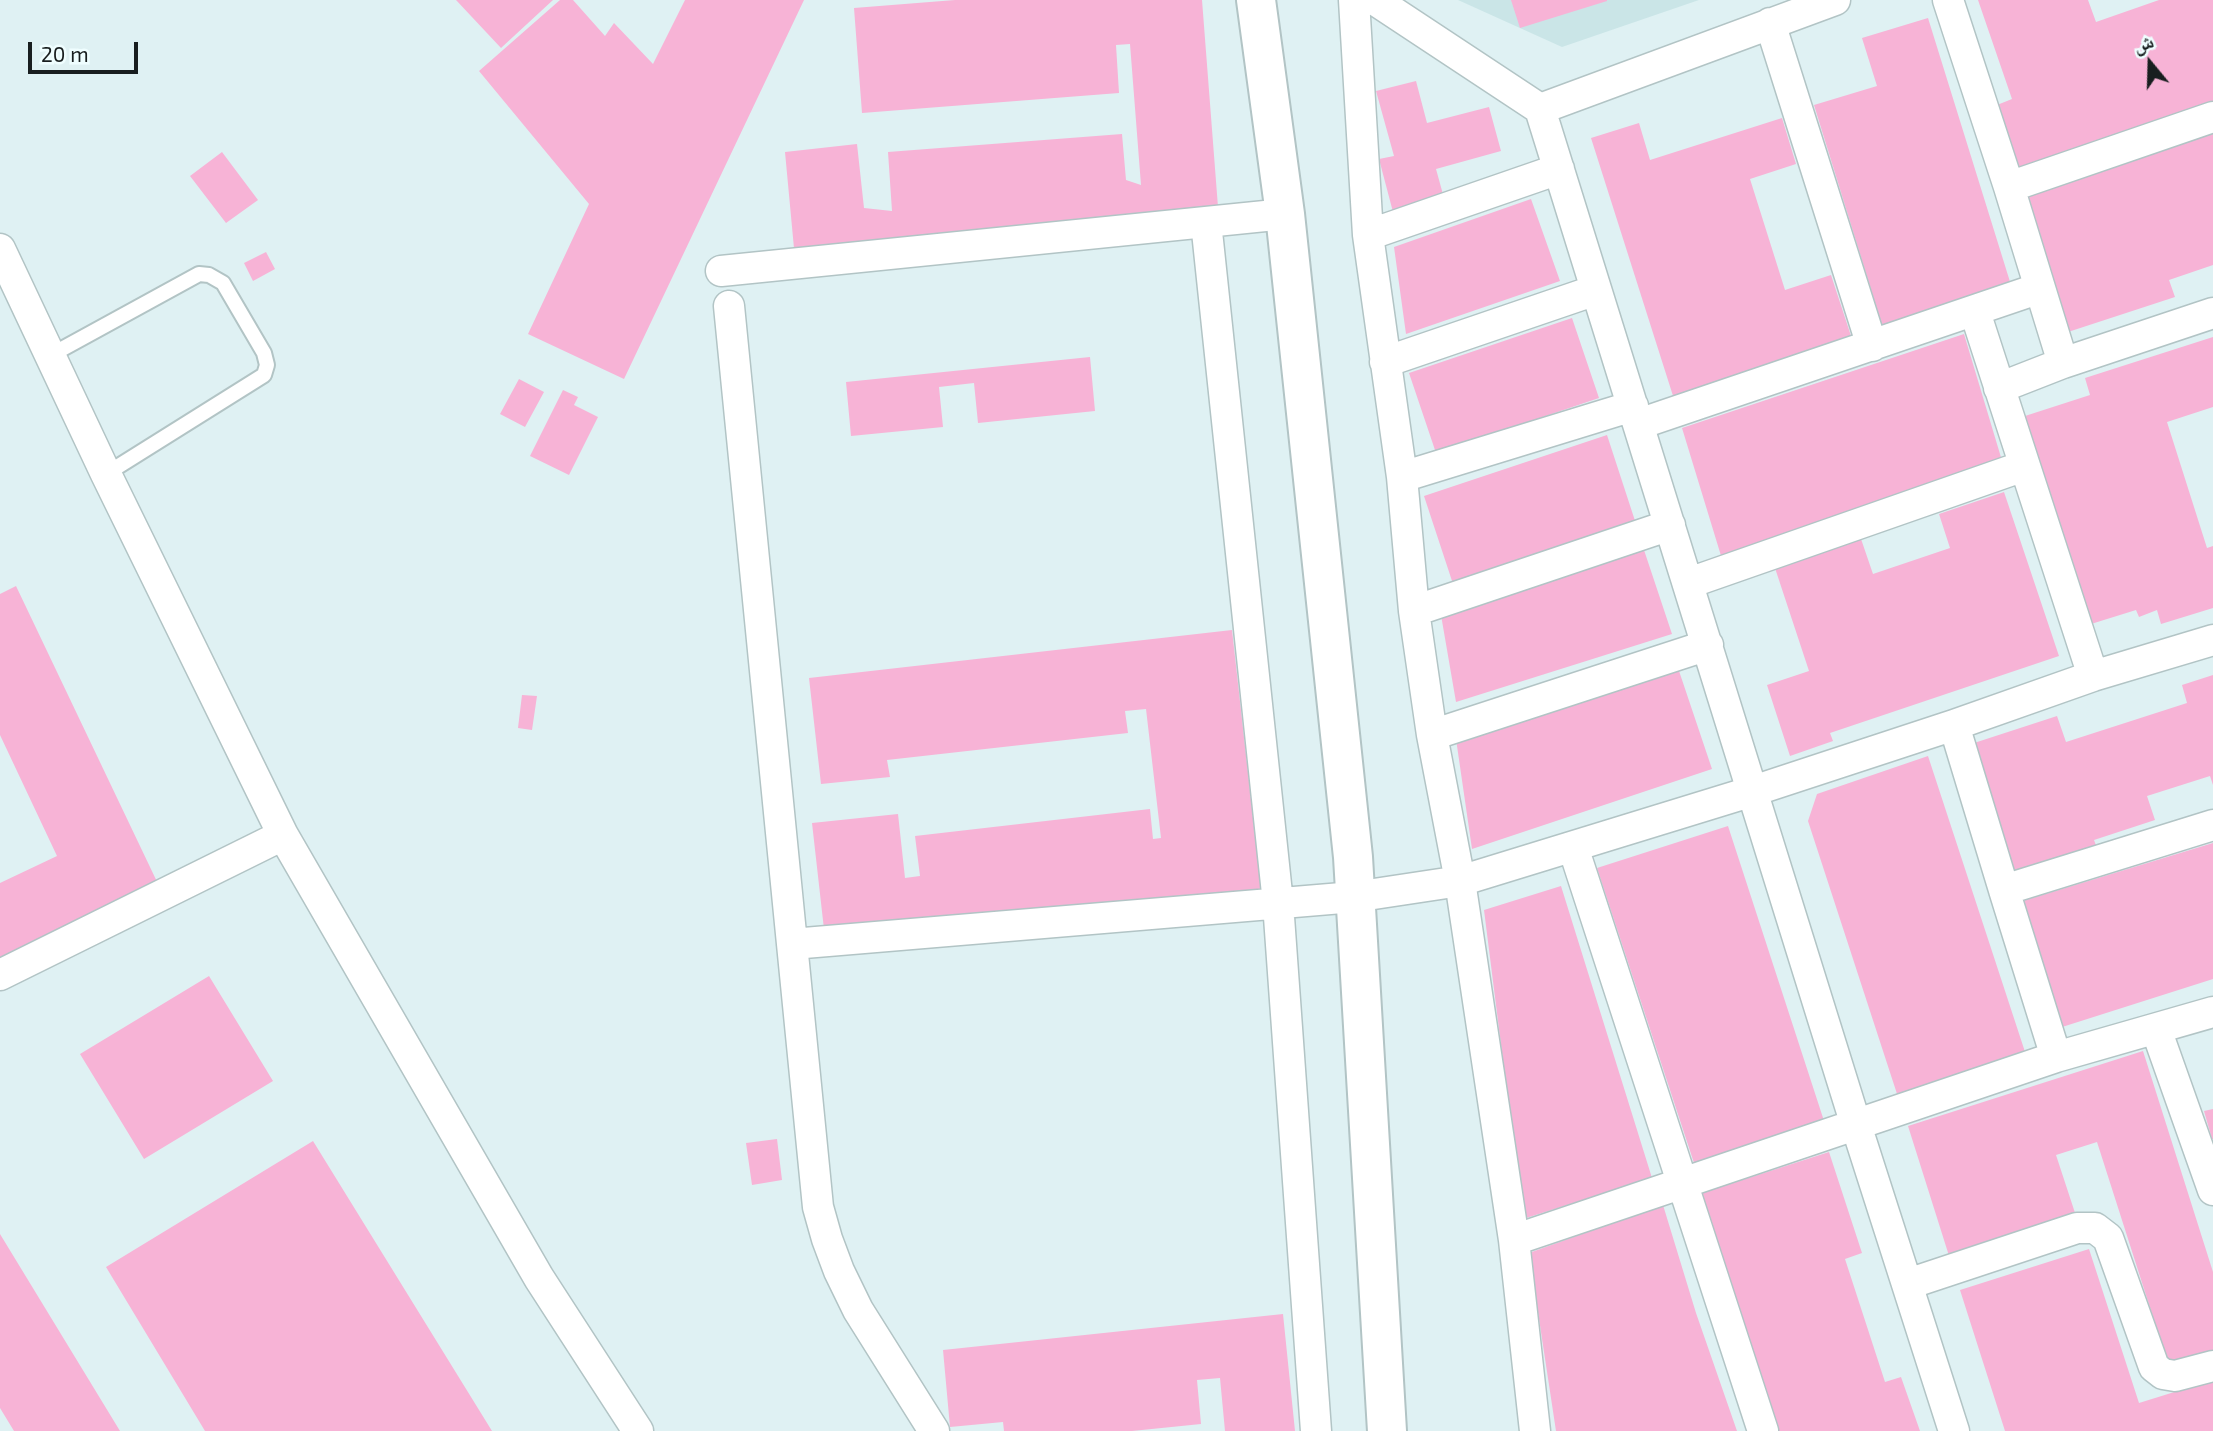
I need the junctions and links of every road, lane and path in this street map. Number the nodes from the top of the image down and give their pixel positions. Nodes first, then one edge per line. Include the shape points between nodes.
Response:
1 (1256, 0) edge
2 (1353, 0) edge
3 (1376, 0) edge
4 (1835, 0) edge
5 (1948, 0) edge
6 (1770, 23) junction
7 (1540, 109) junction
8 (2213, 117) edge
9 (1559, 169) junction
10 (2009, 187) junction
11 (1285, 214) junction
12 (1206, 222) junction
13 (1368, 235) junction
14 (0, 249) edge
15 (722, 271) dead end
16 (2039, 288) junction
17 (1596, 290) junction
18 (729, 306) dead end
19 (1975, 312) junction
20 (2213, 313) edge
21 (1872, 346) junction
22 (51, 355) junction
23 (1385, 362) junction
24 (2063, 363) junction
25 (1999, 387) junction
26 (1636, 415) junction
27 (2024, 466) junction
28 (106, 474) junction
29 (1402, 478) junction
30 (1670, 525) junction
31 (1689, 583) junction
32 (1414, 611) junction
33 (2213, 640) edge
34 (1708, 645) junction
35 (2094, 676) junction
36 (1954, 725) junction
37 (1432, 735) junction
38 (1754, 791) junction
39 (2213, 825) edge
40 (283, 835) junction
41 (1573, 847) junction
42 (1460, 881) junction
43 (2004, 890) junction
44 (1354, 897) junction
45 (1278, 903) junction
46 (792, 944) junction
47 (0, 975) edge
48 (2213, 1012) edge
49 (2156, 1029) junction
50 (2056, 1056) junction
51 (1856, 1125) junction
52 (1684, 1184) junction
53 (2213, 1190) edge
54 (1514, 1240) junction
55 (1908, 1284) junction
56 (2213, 1366) edge
57 (638, 1431) edge
58 (934, 1431) edge
59 (1316, 1431) edge
60 (1387, 1431) edge
61 (1535, 1431) edge
62 (1763, 1431) edge
63 (1954, 1431) edge

1 - 11 main road
2 - 13 street
3 - 7 street
4 - 6 street
5 - 10 street
6 - 7 street
6 - 21 street
7 - 9 street
8 - 10 street
9 - 13 street
9 - 17 street
10 - 16 street
11 - 12 street
11 - 44 main road
12 - 15 street
12 - 45 street
13 - 23 street
14 - 22 street
16 - 19 street
16 - 24 street
17 - 23 street
17 - 26 street
18 - 46 street
19 - 21 street
19 - 25 street
20 - 24 street
21 - 26 street
22 - 28 street
22 - 28 lane via 199,274 223,283 264,353 264,375
23 - 29 street
24 - 25 street
25 - 27 street
26 - 29 street
26 - 30 street
27 - 31 street
27 - 35 street
28 - 40 street
29 - 32 street
30 - 31 street
30 - 32 street
31 - 34 street
32 - 37 street
33 - 35 street
34 - 37 street
34 - 38 street
35 - 36 street
36 - 38 street
36 - 43 street
37 - 42 street
38 - 41 street
38 - 51 street
39 - 43 street
40 - 47 street
40 - 57 street via 539,1278
41 - 42 street
41 - 52 street
42 - 44 street
42 - 54 street
43 - 50 street
44 - 45 street
44 - 60 main road
45 - 46 street
45 - 59 street
46 - 58 street via 818,1207 827,1239 858,1310
48 - 49 street
49 - 50 street
49 - 53 street
50 - 51 street
51 - 52 street
51 - 55 street
52 - 54 street
52 - 62 street
54 - 61 street
55 - 56 street via 2077,1228 2095,1228 2112,1246 2154,1367 2175,1376
55 - 63 street

